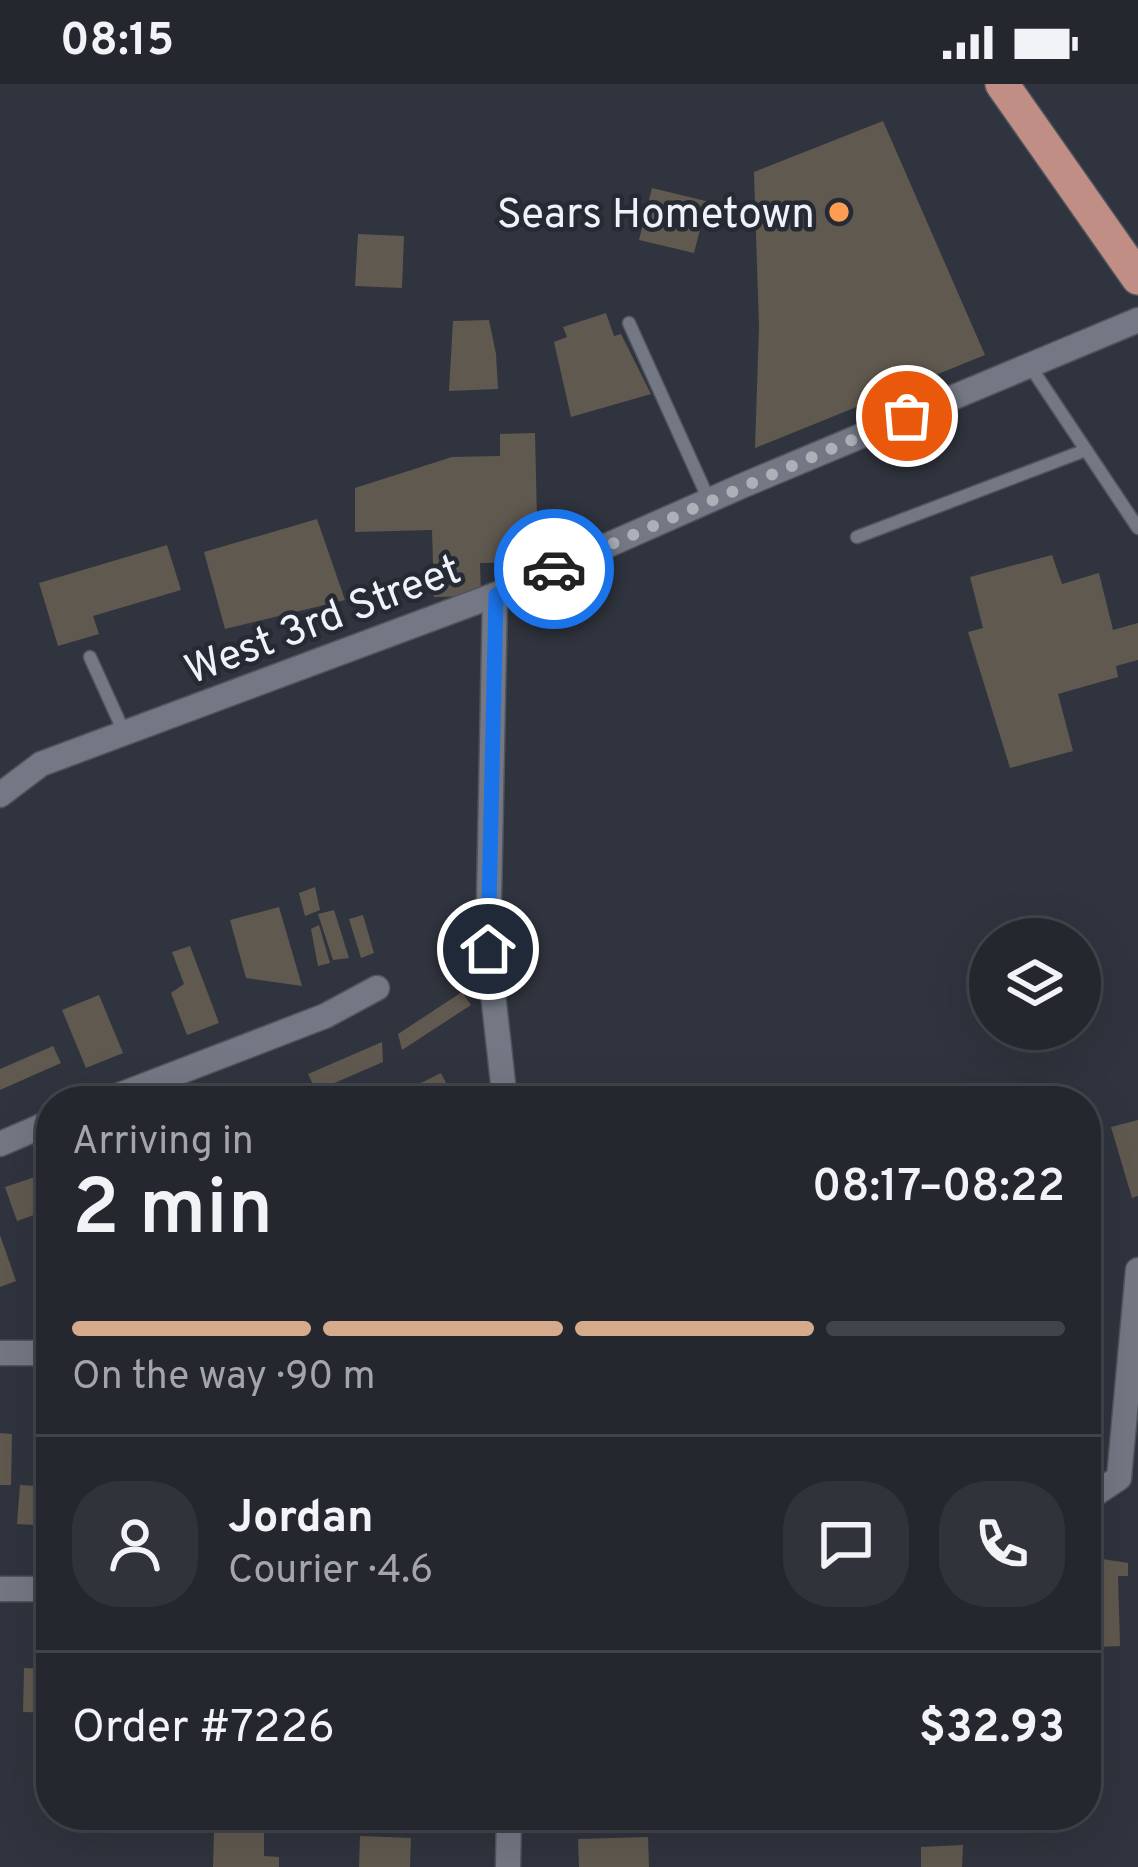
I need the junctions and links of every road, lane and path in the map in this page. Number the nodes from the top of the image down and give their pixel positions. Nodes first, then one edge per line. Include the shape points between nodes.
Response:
1 (1002, 84) edge
2 (1138, 278) edge
3 (1138, 320) edge
4 (628, 323) dead end
5 (1030, 365) junction
6 (1086, 450) junction
7 (710, 500) junction
8 (1138, 528) edge
9 (857, 537) dead end
10 (496, 595) junction
11 (90, 657) dead end
12 (125, 733) junction
13 (0, 795) edge
14 (377, 988) dead end
15 (143, 1086) edge
16 (503, 1086) edge
17 (36, 1128) edge
18 (0, 1144) edge
19 (1138, 1270) edge
20 (0, 1353) edge
21 (36, 1353) edge
22 (1101, 1490) edge
23 (0, 1589) edge
24 (36, 1589) edge
25 (509, 1830) edge
26 (508, 1867) edge

1 - 2 main road
3 - 5 street, West 3rd Street
4 - 7 lane
5 - 6 lane
5 - 7 street, West 3rd Street
6 - 8 lane
6 - 9 lane
7 - 10 street, West 3rd Street
10 - 12 street, West 3rd Street
10 - 16 street via 488,949
11 - 12 lane
12 - 13 street, West 3rd Street via 41,764
14 - 15 street
17 - 18 street
19 - 22 street via 1119,1478
20 - 21 street
23 - 24 street
25 - 26 street

